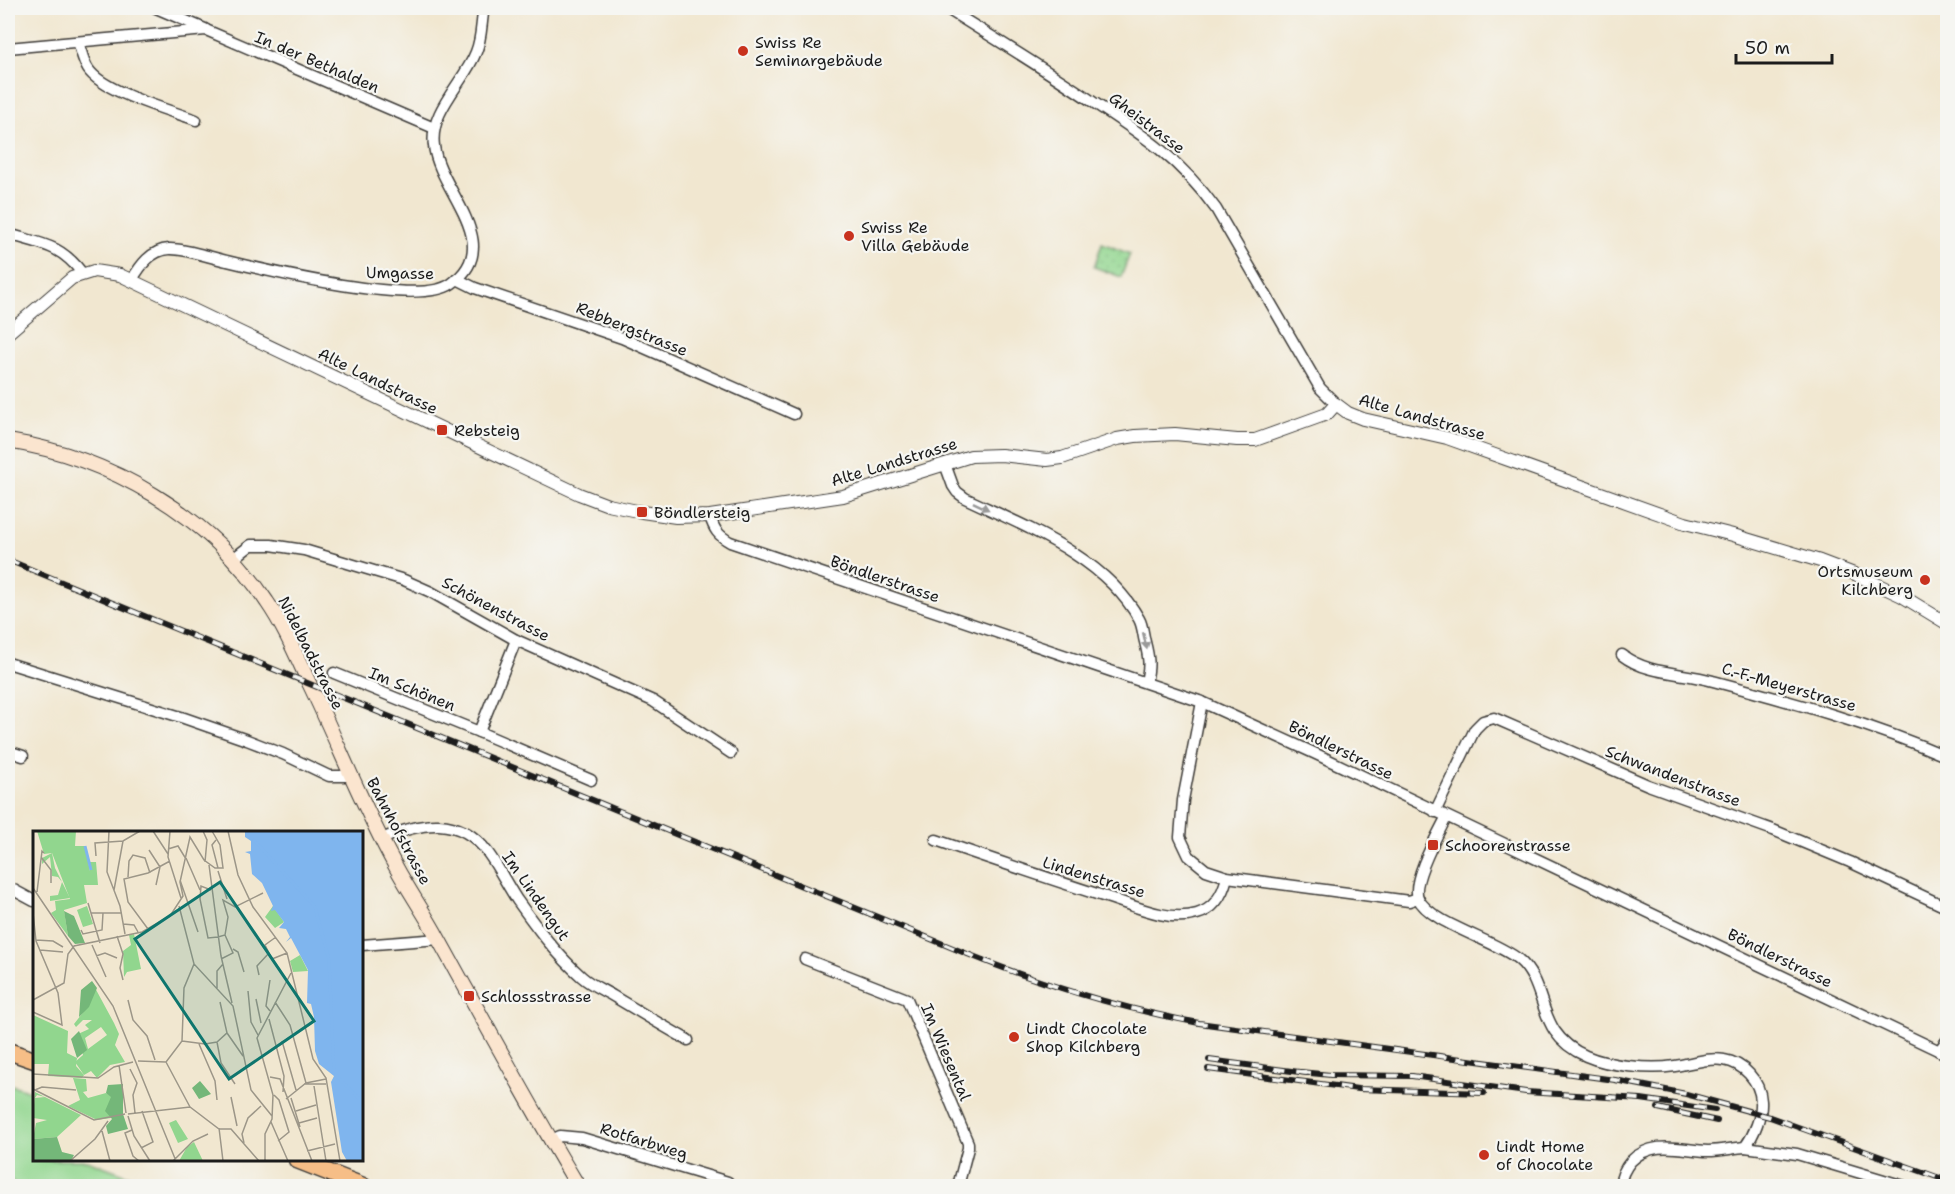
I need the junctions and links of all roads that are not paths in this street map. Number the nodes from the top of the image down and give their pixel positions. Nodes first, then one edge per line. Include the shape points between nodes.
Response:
1 (156, 8) edge
2 (484, 8) edge
3 (946, 8) edge
4 (206, 30) junction
5 (78, 42) junction
6 (8, 48) edge
7 (196, 120) dead end
8 (434, 128) junction
9 (8, 234) edge
10 (82, 273) junction
11 (457, 279) junction
12 (132, 280) junction
13 (8, 333) edge
14 (1336, 405) junction
15 (794, 414) dead end
16 (8, 441) edge
17 (945, 464) junction
18 (710, 516) junction
19 (233, 558) junction
20 (1947, 624) edge
21 (516, 640) junction
22 (1622, 655) dead end
23 (8, 663) edge
24 (334, 674) dead end
25 (1146, 682) junction
26 (1202, 702) junction
27 (479, 732) junction
28 (8, 751) edge
29 (731, 753) dead end
30 (23, 756) dead end
31 (1947, 757) edge
32 (351, 776) junction
33 (591, 780) dead end
34 (1440, 815) junction
35 (382, 839) junction
36 (936, 840) dead end
37 (1227, 877) junction
38 (8, 887) edge
39 (1418, 898) junction
40 (33, 901) edge
41 (1947, 908) edge
42 (439, 939) junction
43 (363, 945) edge
44 (805, 959) dead end
45 (1947, 1039) edge
46 (688, 1040) dead end
47 (8, 1051) edge
48 (1943, 1053) edge
49 (33, 1060) edge
50 (550, 1141) junction
51 (1745, 1147) junction
52 (300, 1161) edge
53 (728, 1182) dead end
54 (363, 1186) edge
55 (578, 1186) edge
56 (958, 1186) edge
57 (1620, 1186) edge
58 (1904, 1186) edge

1 - 4 street
2 - 8 street via 477,49
3 - 14 street, Gheistrasse via 1136,131 1178,164 1216,209 1320,388
4 - 5 street, In der Bethalden
4 - 8 street, In der Bethalden
5 - 6 street, In der Bethalden
5 - 7 street via 87,68 100,82
8 - 11 street, Umgasse via 439,169 472,230 470,259
9 - 10 street via 57,249
10 - 12 street, Alte Landstrasse via 94,271
10 - 13 street
11 - 12 street, Umgasse via 431,291 392,290 298,278 170,249 148,258
11 - 15 street, Rebbergstrasse via 622,339
12 - 18 street, Alte Landstrasse via 579,494 642,512
14 - 17 street, Alte Landstrasse via 1327,414 1256,440 1175,434 1135,436 1062,458 971,456
14 - 20 street, Alte Landstrasse via 1363,419 1447,438 1685,523 1820,561 1902,596
16 - 19 main road, Nidelbadstrasse via 67,455 119,476 155,496
17 - 18 street, Alte Landstrasse via 843,496
17 -> 25 street via 957,492 965,498 1062,545 1114,587 1140,621 1150,666
18 - 25 street, Böndlerstrasse via 713,529 730,542
19 - 21 street, Schönenstrasse via 251,545 304,550 404,580
19 - 32 main road, Nidelbadstrasse via 267,602 293,648
21 - 27 street
21 - 29 street, Schönenstrasse via 653,701
22 - 31 street, C.-F.-Meyerstrasse via 1642,668 1710,680 1850,720
23 - 32 street, Bahnhofstrasse via 184,718 283,754 329,776
24 - 27 street, Im Schönen
25 - 26 street, Böndlerstrasse
26 - 34 street, Böndlerstrasse
26 - 37 street via 1180,837 1189,856 1206,870
27 - 33 street, Im Schönen
28 - 30 street
32 - 35 main road, Bahnhofstrasse
34 - 39 street via 1418,880
34 - 41 street, Schwandenstrasse via 1475,729 1494,718 1648,785 1795,839
34 - 48 street, Böndlerstrasse
35 - 42 main road, Bahnhofstrasse
35 - 46 street, Im Lindengut via 437,824 465,832 487,852 550,945 584,978
36 - 37 street, Lindenstrasse via 1164,915 1198,914 1213,905 1223,893
37 - 39 street via 1409,901
38 - 40 street
39 - 51 street via 1441,918 1517,958 1531,974 1554,1030 1580,1053 1602,1061 1645,1067 1728,1060 1748,1072 1761,1101 1756,1127
42 - 43 street
42 - 50 main road, Bahnhofstrasse
44 - 56 street, Im Wiesental via 907,999 968,1143
45 - 48 street
47 - 49 main road
50 - 53 street, Rotfarbweg via 560,1136 582,1138
50 - 55 main road, Bahnhofstrasse
51 - 57 street via 1708,1151 1655,1147 1631,1161 1621,1176
51 - 58 street via 1797,1154
52 - 54 main road

